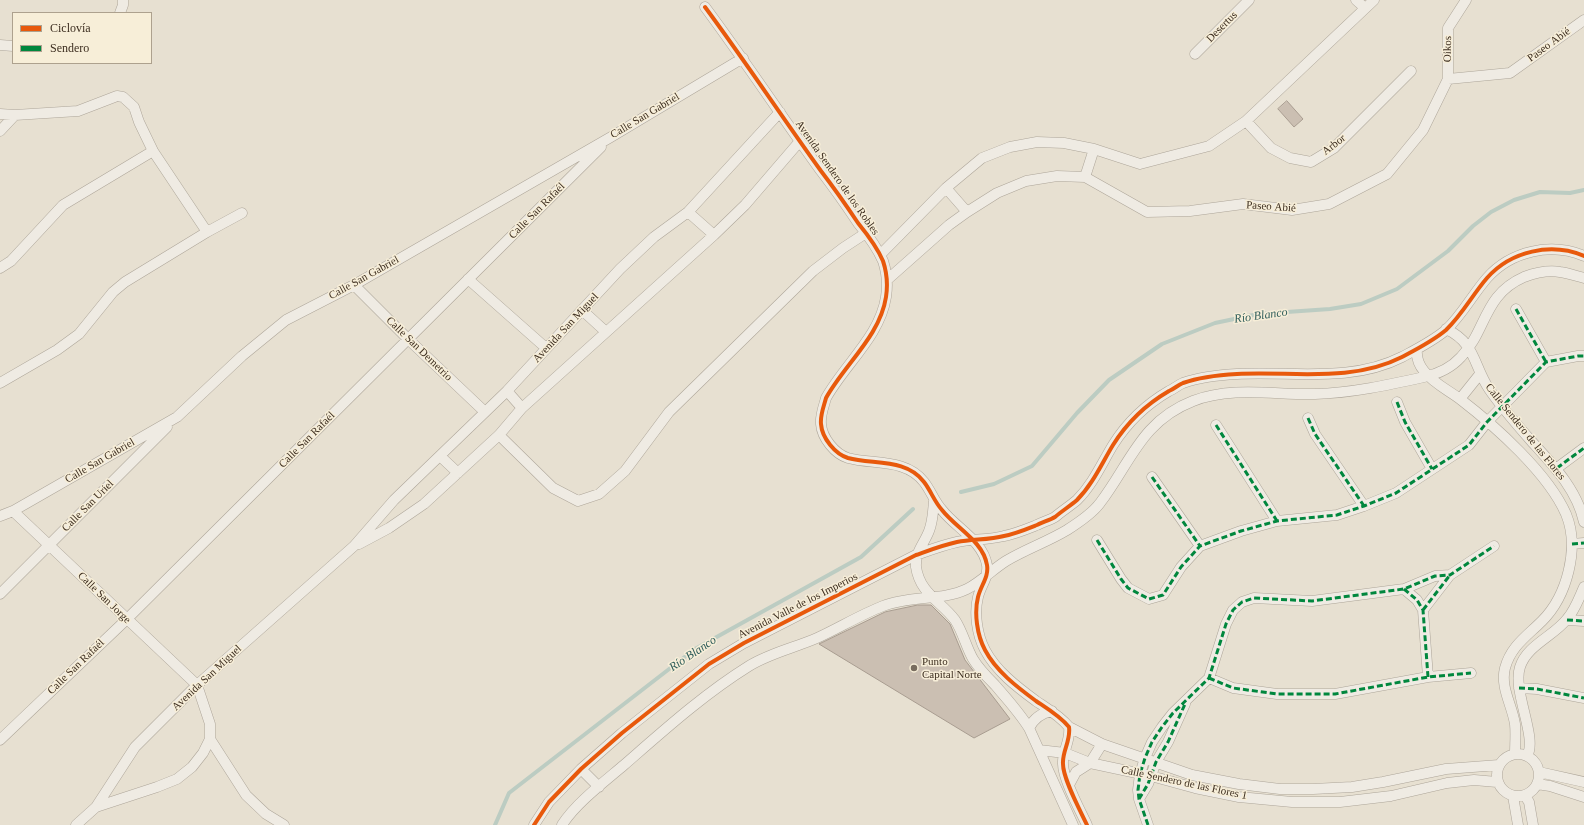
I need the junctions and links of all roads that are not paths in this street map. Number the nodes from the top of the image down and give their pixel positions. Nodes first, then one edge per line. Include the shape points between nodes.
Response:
1 (122, 0) edge
2 (1249, 0) edge
3 (1356, 0) edge
4 (1374, 0) edge
5 (1466, 0) edge
6 (705, 7) dead end
7 (1365, 8) junction
8 (120, 12) edge
9 (1584, 20) edge
10 (0, 45) edge
11 (12, 46) edge
12 (1195, 54) dead end
13 (743, 58) junction
14 (1411, 71) dead end
15 (1448, 79) junction
16 (780, 112) junction
17 (0, 114) edge
18 (15, 116) junction
19 (1246, 121) junction
20 (0, 131) edge
21 (611, 137) junction
22 (800, 141) junction
23 (1094, 149) junction
24 (153, 151) junction
25 (1085, 177) junction
26 (946, 188) junction
27 (688, 212) junction
28 (967, 212) junction
29 (242, 213) dead end
30 (207, 232) junction
31 (866, 233) junction
32 (714, 235) junction
33 (880, 255) junction
34 (1584, 256) edge
35 (0, 268) edge
36 (1584, 278) edge
37 (468, 279) junction
38 (887, 280) junction
39 (354, 285) junction
40 (1516, 309) dead end
41 (582, 310) junction
42 (1446, 329) junction
43 (606, 332) junction
44 (408, 339) junction
45 (1469, 347) junction
46 (546, 348) junction
47 (1417, 349) junction
48 (1584, 356) edge
49 (1546, 362) junction
50 (1480, 374) junction
51 (1428, 376) junction
52 (0, 383) edge
53 (507, 391) junction
54 (1460, 399) junction
55 (1397, 402) dead end
56 (522, 408) junction
57 (1502, 408) junction
58 (485, 412) junction
59 (177, 417) junction
60 (1308, 418) dead end
61 (1487, 422) junction
62 (1216, 425) dead end
63 (499, 435) junction
64 (1584, 448) edge
65 (440, 456) junction
66 (1556, 468) junction
67 (1432, 469) junction
68 (458, 474) junction
69 (1152, 477) dead end
70 (934, 501) junction
71 (1364, 506) junction
72 (12, 511) junction
73 (0, 516) edge
74 (1277, 521) junction
75 (1584, 522) edge
76 (973, 540) junction
77 (1097, 540) dead end
78 (1584, 543) edge
79 (1572, 544) junction
80 (49, 545) junction
81 (354, 546) junction
82 (1200, 546) junction
83 (1494, 546) dead end
84 (916, 555) junction
85 (988, 573) junction
86 (1450, 575) junction
87 (1584, 587) edge
88 (1404, 589) junction
89 (0, 594) edge
90 (930, 596) junction
91 (1423, 610) junction
92 (127, 619) junction
93 (1567, 620) junction
94 (1584, 621) edge
95 (1471, 673) dead end
96 (1428, 677) junction
97 (1209, 678) junction
98 (197, 685) junction
99 (1519, 688) junction
100 (1584, 698) edge
101 (1186, 701) junction
102 (1052, 711) junction
103 (1069, 727) junction
104 (1029, 728) junction
105 (210, 739) junction
106 (0, 740) edge
107 (1102, 744) junction
108 (1039, 750) junction
109 (1065, 753) junction
110 (1515, 754) junction
111 (1527, 756) junction
112 (1145, 758) junction
113 (1156, 762) junction
114 (1090, 763) junction
115 (1499, 764) junction
116 (581, 769) junction
117 (1539, 772) junction
118 (1140, 774) junction
119 (1151, 776) junction
120 (1497, 782) junction
121 (1584, 782) edge
122 (1537, 784) junction
123 (1069, 785) junction
124 (598, 787) junction
125 (1513, 796) junction
126 (1525, 796) junction
127 (1584, 796) edge
128 (1139, 799) junction
129 (96, 807) junction
130 (278, 824) edge
131 (76, 825) edge
132 (534, 825) edge
133 (562, 825) edge
134 (1073, 825) edge
135 (1087, 825) edge
136 (1148, 825) edge
137 (1518, 825) edge
138 (1533, 825) edge

1 - 8 street
2 - 12 street, Desertus
3 - 7 street
4 - 7 street
5 - 15 street, Oikos via 1448,28
6 - 13 street, Avenida Sendero de los Robles
7 - 19 street
9 - 15 street, Paseo Abié via 1510,73
10 - 11 street
13 - 16 street, Avenida Sendero de los Robles
13 - 21 street, Calle San Gabriel
14 - 19 street, Arbor via 1334,148 1311,162 1290,158 1271,148
15 - 25 street, Paseo Abié via 1423,130 1387,174 1329,204 1292,210 1243,204 1190,211 1147,212
16 - 22 street, Avenida Sendero de los Robles
16 - 27 street, Avenida San Miguel
17 - 18 street
18 - 20 street
18 - 24 street via 78,111 117,96 123,97 134,107
19 - 23 street via 1209,146 1140,164
21 - 37 street, Calle San Rafaél
21 - 39 street, Calle San Gabriel
22 - 31 street, Avenida Sendero de los Robles
22 - 32 street, Avenida San Miguel via 745,205
23 - 25 street
23 - 26 street via 1064,143 1037,142 1010,147 982,158
24 - 30 street
24 - 35 street via 63,205 11,261
25 - 28 street, Paseo Abié via 1057,176 1026,181 997,193
26 - 28 street
26 - 33 street
27 - 32 street
27 - 41 street, Avenida San Miguel via 654,237
28 - 38 street, Paseo Abié
29 - 30 street
30 - 52 street via 125,282 113,292 79,334 57,350
31 - 33 street, Avenida Sendero de los Robles
31 - 63 street via 813,271 669,412 625,471 599,494 578,501 553,488
32 - 43 street, Avenida San Miguel
33 - 38 street, Avenida Sendero de los Robles
34 - 42 street via 1549,249 1534,251 1506,262 1487,278
36 - 45 street via 1547,272 1515,282 1504,289 1492,303
37 - 44 street, Calle San Rafaél
37 - 46 street
38 - 70 street, Avenida Sendero de los Robles via 882,313 873,331 826,398 821,424 828,442 838,452 848,458 903,467 912,471 924,482
39 - 44 street, Calle San Demetrio
39 - 59 street, Calle San Gabriel via 286,320 242,356
40 - 49 street
41 - 43 street
41 - 46 street, Avenida San Miguel
42 - 45 street, Calle Sendero de las Flores via 1459,336
42 - 47 street
43 - 56 street, Avenida San Miguel
44 - 58 street, Calle San Demetrio
44 - 92 street, Calle San Rafaél
45 - 50 street, Calle Sendero de las Flores
45 - 51 street via 1452,365
46 - 53 street, Avenida San Miguel
47 - 51 street, Calle Sendero de las Flores via 1417,361
47 - 76 street via 1381,365 1347,373 1215,375 1182,384 1153,401 1129,421 1096,475 1077,500 1053,518 1004,536
48 - 49 street
49 - 57 street
50 - 54 street
50 - 57 street, Calle Sendero de las Flores
51 - 54 street, Calle Sendero de las Flores
51 - 85 street via 1350,391 1313,394 1219,393 1194,401 1167,416 1148,432 1133,450 1098,506 1083,519 1052,539 1007,560
53 - 56 street
53 - 58 street, Avenida San Miguel
54 - 61 street, Calle Sendero de las Flores
55 - 67 street via 1405,422
56 - 63 street, Avenida San Miguel
57 - 61 street
57 - 66 street, Calle Sendero de las Flores
58 - 65 street, Avenida San Miguel
59 - 72 street, Calle San Gabriel
59 - 80 street, Calle San Uriel
60 - 71 street via 1315,434
61 - 67 street via 1469,445
61 - 79 street, Calle Sendero de las Flores via 1505,437 1554,492 1566,515
62 - 74 street
63 - 68 street, Avenida San Miguel
64 - 66 street
65 - 68 street
65 - 81 street, Avenida San Miguel via 394,500
66 - 75 street, Calle Sendero de las Flores via 1573,494
67 - 71 street via 1396,493
68 - 81 street, Avenida San Miguel via 424,504 389,528
69 - 82 street
70 - 76 street, Avenida Sendero de los Robles via 952,522
70 - 84 street via 930,530
71 - 74 street via 1337,515
72 - 73 street, Calle San Gabriel
72 - 80 street, Calle San Jorge
74 - 82 street
76 - 84 street via 944,545
76 - 85 street, Avenida Sendero de los Robles via 984,555
77 - 82 street via 1128,588 1149,599 1162,595 1181,567
78 - 79 street
79 - 110 street, Calle Sendero de las Flores via 1567,577 1559,599 1543,620 1514,648 1505,669 1506,694 1515,725
80 - 89 street, Calle San Uriel
80 - 92 street, Calle San Jorge
81 - 98 street, Avenida San Miguel
83 - 86 street
84 - 90 street via 919,578
84 - 116 street, Avenida Valle de los Imperios via 744,643 709,664
85 - 90 street via 967,589 943,596
85 - 102 street via 978,596 977,611 978,629 985,649 1004,675
86 - 88 street via 1435,576
86 - 91 street
87 - 93 street
88 - 91 street via 1417,600
88 - 97 street via 1312,601 1254,598 1242,602 1233,610 1226,624
90 - 104 street via 955,621 973,659
90 - 124 street via 886,604 825,634 752,664 706,697
91 - 96 street
92 - 98 street, Calle San Jorge
92 - 106 street, Calle San Rafaél
93 - 94 street
93 - 99 street via 1536,646 1524,660 1518,677
95 - 96 street
96 - 97 street via 1335,694 1284,694 1233,688
97 - 101 street
98 - 105 street via 210,724
98 - 129 street, Avenida San Miguel via 135,747
99 - 100 street
99 - 111 street via 1530,751
101 - 112 street via 1162,727
101 - 113 street via 1178,722
102 - 103 street
102 - 104 street via 1040,715
103 - 107 street, Calle Sendero de las Flores 1
103 - 109 street
104 - 108 street
105 - 129 street via 192,767 177,779
105 - 130 street via 246,795
107 - 112 street, Calle Sendero de las Flores 1
107 - 114 street
108 - 109 street, Calle Sendero de las Flores 1
108 - 134 street
109 - 114 street, Calle Sendero de las Flores 1
109 - 123 street via 1062,765
110 - 111 street
110 - 115 street
111 - 117 street via 1535,762
112 - 113 street, Calle Sendero de las Flores 1
112 - 118 street
113 - 115 street, Calle Sendero de las Flores 1 via 1192,775 1280,789 1352,787 1446,769
113 - 119 street
114 - 118 street, Calle Sendero de las Flores 1
114 - 123 street via 1076,772
115 - 120 street
116 - 124 street
116 - 132 street, Avenida Valle de los Imperios via 549,802
117 - 121 street
117 - 122 street
118 - 119 street, Calle Sendero de las Flores 1
118 - 128 street
119 - 120 street, Calle Sendero de las Flores 1 via 1239,797 1292,802 1340,802 1391,796 1447,783 1474,780
119 - 128 street
120 - 125 street via 1503,791
122 - 126 street
122 - 127 street
123 - 135 street
124 - 133 street
125 - 126 street
125 - 137 street
126 - 138 street via 1529,802
128 - 136 street
129 - 131 street, Avenida San Miguel

